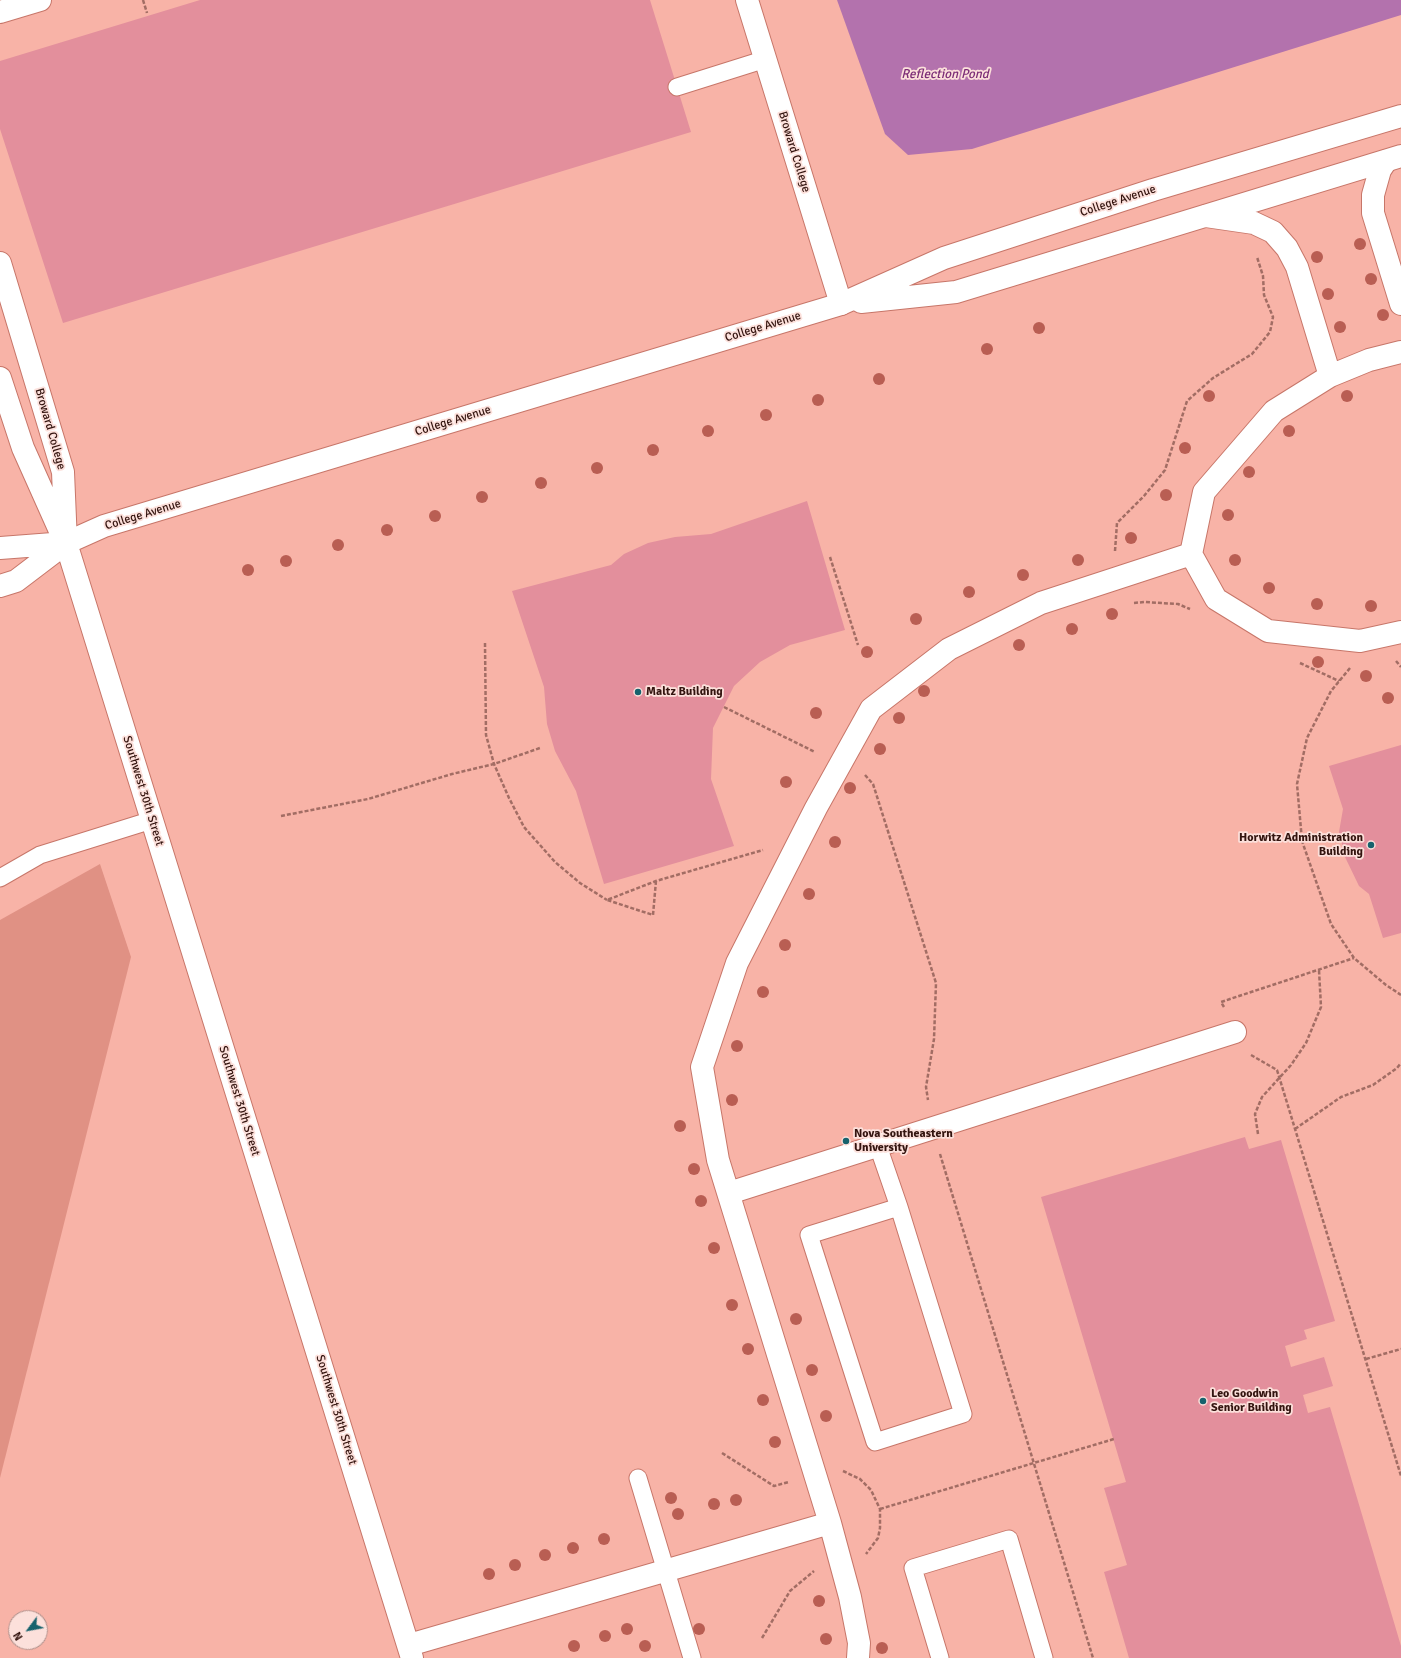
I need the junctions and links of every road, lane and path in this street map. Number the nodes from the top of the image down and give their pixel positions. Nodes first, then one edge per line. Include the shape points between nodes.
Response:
1 (40, 0) edge
2 (143, 0) edge
3 (747, 0) edge
4 (0, 12) edge
5 (147, 13) dead end
6 (766, 59) junction
7 (677, 87) dead end
8 (1401, 116) edge
9 (1394, 159) edge
10 (1206, 216) junction
11 (1255, 250) dead end
12 (0, 263) edge
13 (842, 304) junction
14 (1401, 304) edge
15 (1401, 352) edge
16 (1330, 376) junction
17 (0, 378) edge
18 (66, 543) junction
19 (0, 548) edge
20 (1191, 554) junction
21 (830, 557) dead end
22 (1112, 580) junction
23 (0, 586) edge
24 (1192, 610) dead end
25 (1401, 632) edge
26 (485, 643) dead end
27 (858, 645) dead end
28 (1401, 660) edge
29 (1390, 661) dead end
30 (1396, 661) junction
31 (1296, 662) dead end
32 (1352, 666) dead end
33 (1401, 667) edge
34 (1339, 681) junction
35 (724, 707) dead end
36 (540, 748) dead end
37 (494, 764) junction
38 (840, 764) junction
39 (281, 816) dead end
40 (152, 820) junction
41 (763, 850) dead end
42 (0, 878) edge
43 (656, 881) junction
44 (607, 900) junction
45 (1354, 958) junction
46 (1319, 970) junction
47 (1401, 995) edge
48 (1235, 1032) junction
49 (1401, 1063) edge
50 (1279, 1079) junction
51 (933, 1129) junction
52 (1295, 1129) junction
53 (1258, 1134) dead end
54 (878, 1146) junction
55 (729, 1193) junction
56 (899, 1207) junction
57 (1401, 1349) edge
58 (1366, 1359) junction
59 (1114, 1439) dead end
60 (1034, 1463) junction
61 (1401, 1476) edge
62 (638, 1478) dead end
63 (880, 1509) dead end
64 (830, 1523) junction
65 (667, 1572) junction
66 (410, 1651) edge
67 (692, 1658) edge
68 (858, 1658) edge
69 (940, 1658) edge
70 (1044, 1658) edge
71 (1093, 1658) edge

1 - 4 street
2 - 5 path
3 - 6 street, Broward College
6 - 7 lane
6 - 13 street, Broward College
8 - 13 street, College Avenue via 1153,190 944,258
9 - 10 street, College Avenue
9 - 14 street via 1380,170 1373,196 1373,214
10 - 13 street, College Avenue via 956,292
10 - 16 street via 1254,223 1273,232 1288,248 1297,267
11 - 22 path via 1263,276 1264,295 1273,317 1270,332 1252,354 1213,378 1187,401 1165,470 1144,496 1117,522
12 - 18 street, Broward College via 63,472
13 - 18 street, College Avenue via 104,526
15 - 16 street via 1369,360
16 - 20 street via 1274,411 1204,492
17 - 18 street via 23,448
18 - 19 street, College Avenue
18 - 23 street, College Avenue via 16,581
18 - 40 street, Southwest 30th Street
20 - 22 street
20 - 25 street via 1216,599 1268,631 1360,641
21 - 27 path
22 - 24 path via 1120,606 1144,602 1178,604
22 - 38 street via 1041,603 949,649 871,709
26 - 37 path via 486,735
28 - 30 path
29 - 30 path
30 - 33 path
31 - 34 path
32 - 34 path
34 - 45 path via 1331,691 1307,738 1298,784 1302,840 1330,924
35 - 38 path
36 - 37 path
37 - 39 path via 368,799
37 - 44 path via 524,827 555,862 580,883
38 - 51 path via 863,773 873,784 936,984 934,1039 926,1087
38 - 55 street via 737,963 702,1067 718,1160
40 - 42 lane via 40,855
40 - 66 street, Southwest 30th Street
41 - 43 path
43 - 44 path
43 - 44 path via 653,915
45 - 46 path
45 - 47 path via 1386,986
46 - 48 path via 1221,1002
46 - 50 path via 1321,1007 1306,1043
48 - 50 path via 1241,1049 1277,1070
48 - 51 street
49 - 52 path via 1373,1084 1341,1098
50 - 52 path
50 - 53 path via 1262,1097 1255,1114
51 - 54 street
51 - 60 path
52 - 58 path
54 - 55 street
54 - 56 lane
55 - 64 street
56 - 56 lane via 963,1414 875,1442 809,1235
57 - 58 path
58 - 61 path
59 - 60 path
60 - 63 path
60 - 71 path
62 - 65 lane
64 - 65 street
64 - 68 street via 850,1597 859,1643
65 - 66 street
65 - 67 lane
69 - 70 lane via 913,1568 1008,1539

